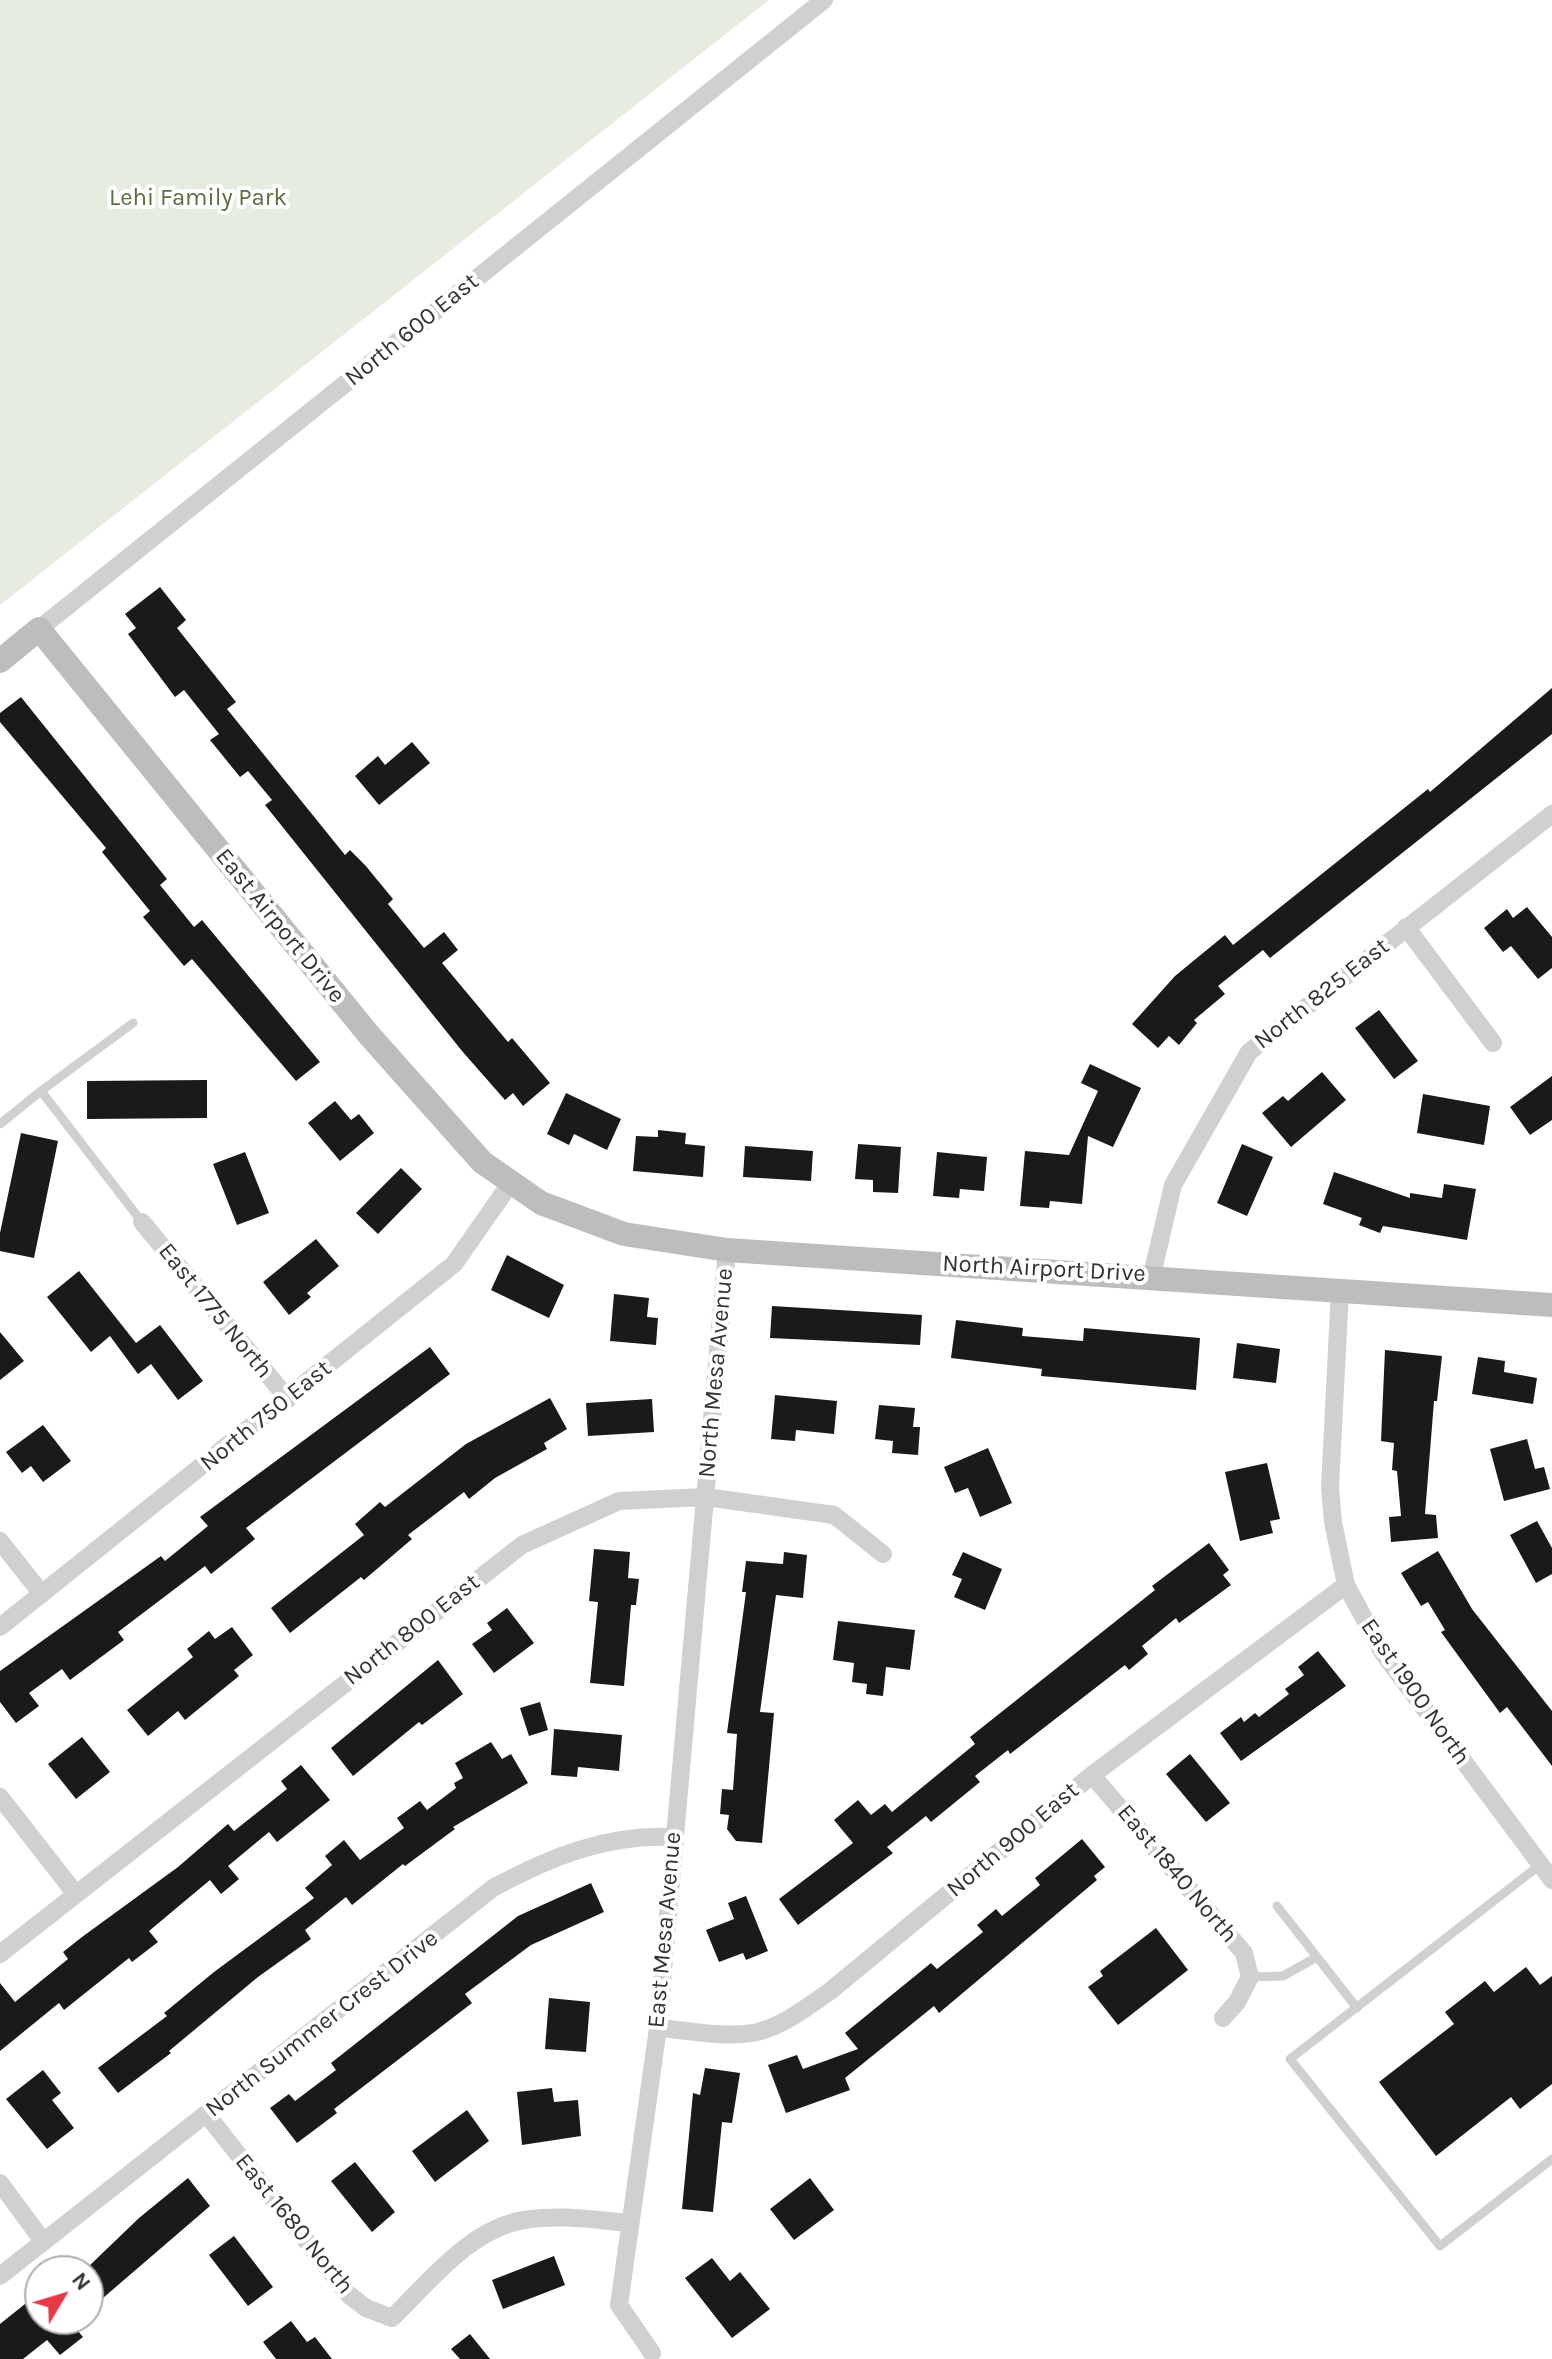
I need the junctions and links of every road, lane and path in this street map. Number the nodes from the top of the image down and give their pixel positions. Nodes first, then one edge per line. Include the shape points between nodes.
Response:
1 (824, 0) edge
2 (39, 629) junction
3 (0, 661) edge
4 (1552, 814) edge
5 (1406, 927) junction
6 (133, 1023) dead end
7 (1493, 1043) dead end
8 (41, 1091) junction
9 (0, 1124) edge
10 (510, 1184) junction
11 (541, 1203) joint
12 (142, 1222) joint
13 (727, 1250) junction
14 (1152, 1275) junction
15 (1340, 1290) junction
16 (1552, 1305) edge
17 (288, 1399) junction
18 (706, 1497) junction
19 (0, 1541) edge
20 (883, 1554) dead end
21 (1346, 1585) junction
22 (42, 1594) junction
23 (0, 1627) edge
24 (1092, 1775) junction
25 (0, 1797) edge
26 (672, 1837) junction
27 (1546, 1872) edge
28 (75, 1893) junction
29 (1277, 1906) dead end
30 (0, 1954) edge
31 (1317, 1957) junction
32 (1250, 1977) junction
33 (1357, 2008) junction
34 (1223, 2018) dead end
35 (658, 2028) junction
36 (207, 2115) junction
37 (1552, 2159) edge
38 (0, 2183) edge
39 (629, 2223) junction
40 (43, 2241) junction
41 (0, 2276) edge
42 (652, 2353) dead end

1 - 2 street, North 600 East
2 - 3 street, North 600 East
2 - 10 street, East Airport Drive via 369,1035 482,1162
4 - 5 street, North 825 East
5 - 7 street
5 - 14 street, North 825 East via 1249,1052 1173,1185
6 - 8 lane
8 - 9 lane
8 - 12 lane
10 - 11 street, East Airport Drive
10 - 17 street, North 750 East via 454,1264
11 - 13 street, North Airport Drive via 624,1234
12 - 17 street, East 1775 North
13 - 14 street, North Airport Drive
13 - 18 street, North Mesa Avenue
14 - 15 street, North Airport Drive
15 - 16 street, North Airport Drive
15 - 21 street, East 1900 North via 1330,1487
17 - 22 street, North 750 East
18 - 20 street, North 800 East via 834,1515
18 - 26 street, East Mesa Avenue
18 - 28 street, North 800 East via 619,1501 522,1545
19 - 22 street
21 - 24 street, North 900 East
21 - 27 street, East 1900 North via 1383,1653
22 - 23 street, North 750 East
24 - 32 street, East 1840 North via 1244,1953
24 - 35 street, North 900 East via 798,2013 750,2034
25 - 28 street
26 - 35 street, East Mesa Avenue
26 - 36 street, North Summer Crest Drive via 643,1836 568,1851 493,1888
27 - 33 lane
28 - 30 street, North 800 East
29 - 31 lane
31 - 32 lane via 1283,1976
31 - 33 lane
32 - 34 street
33 - 37 lane via 1290,2059 1440,2246
35 - 39 street, East Mesa Avenue
36 - 39 street, East 1680 North via 349,2295 392,2318 490,2231 523,2220
36 - 40 street, North Summer Crest Drive
38 - 40 street
39 - 42 street, East Mesa Avenue via 619,2305
40 - 41 street, North Summer Crest Drive

